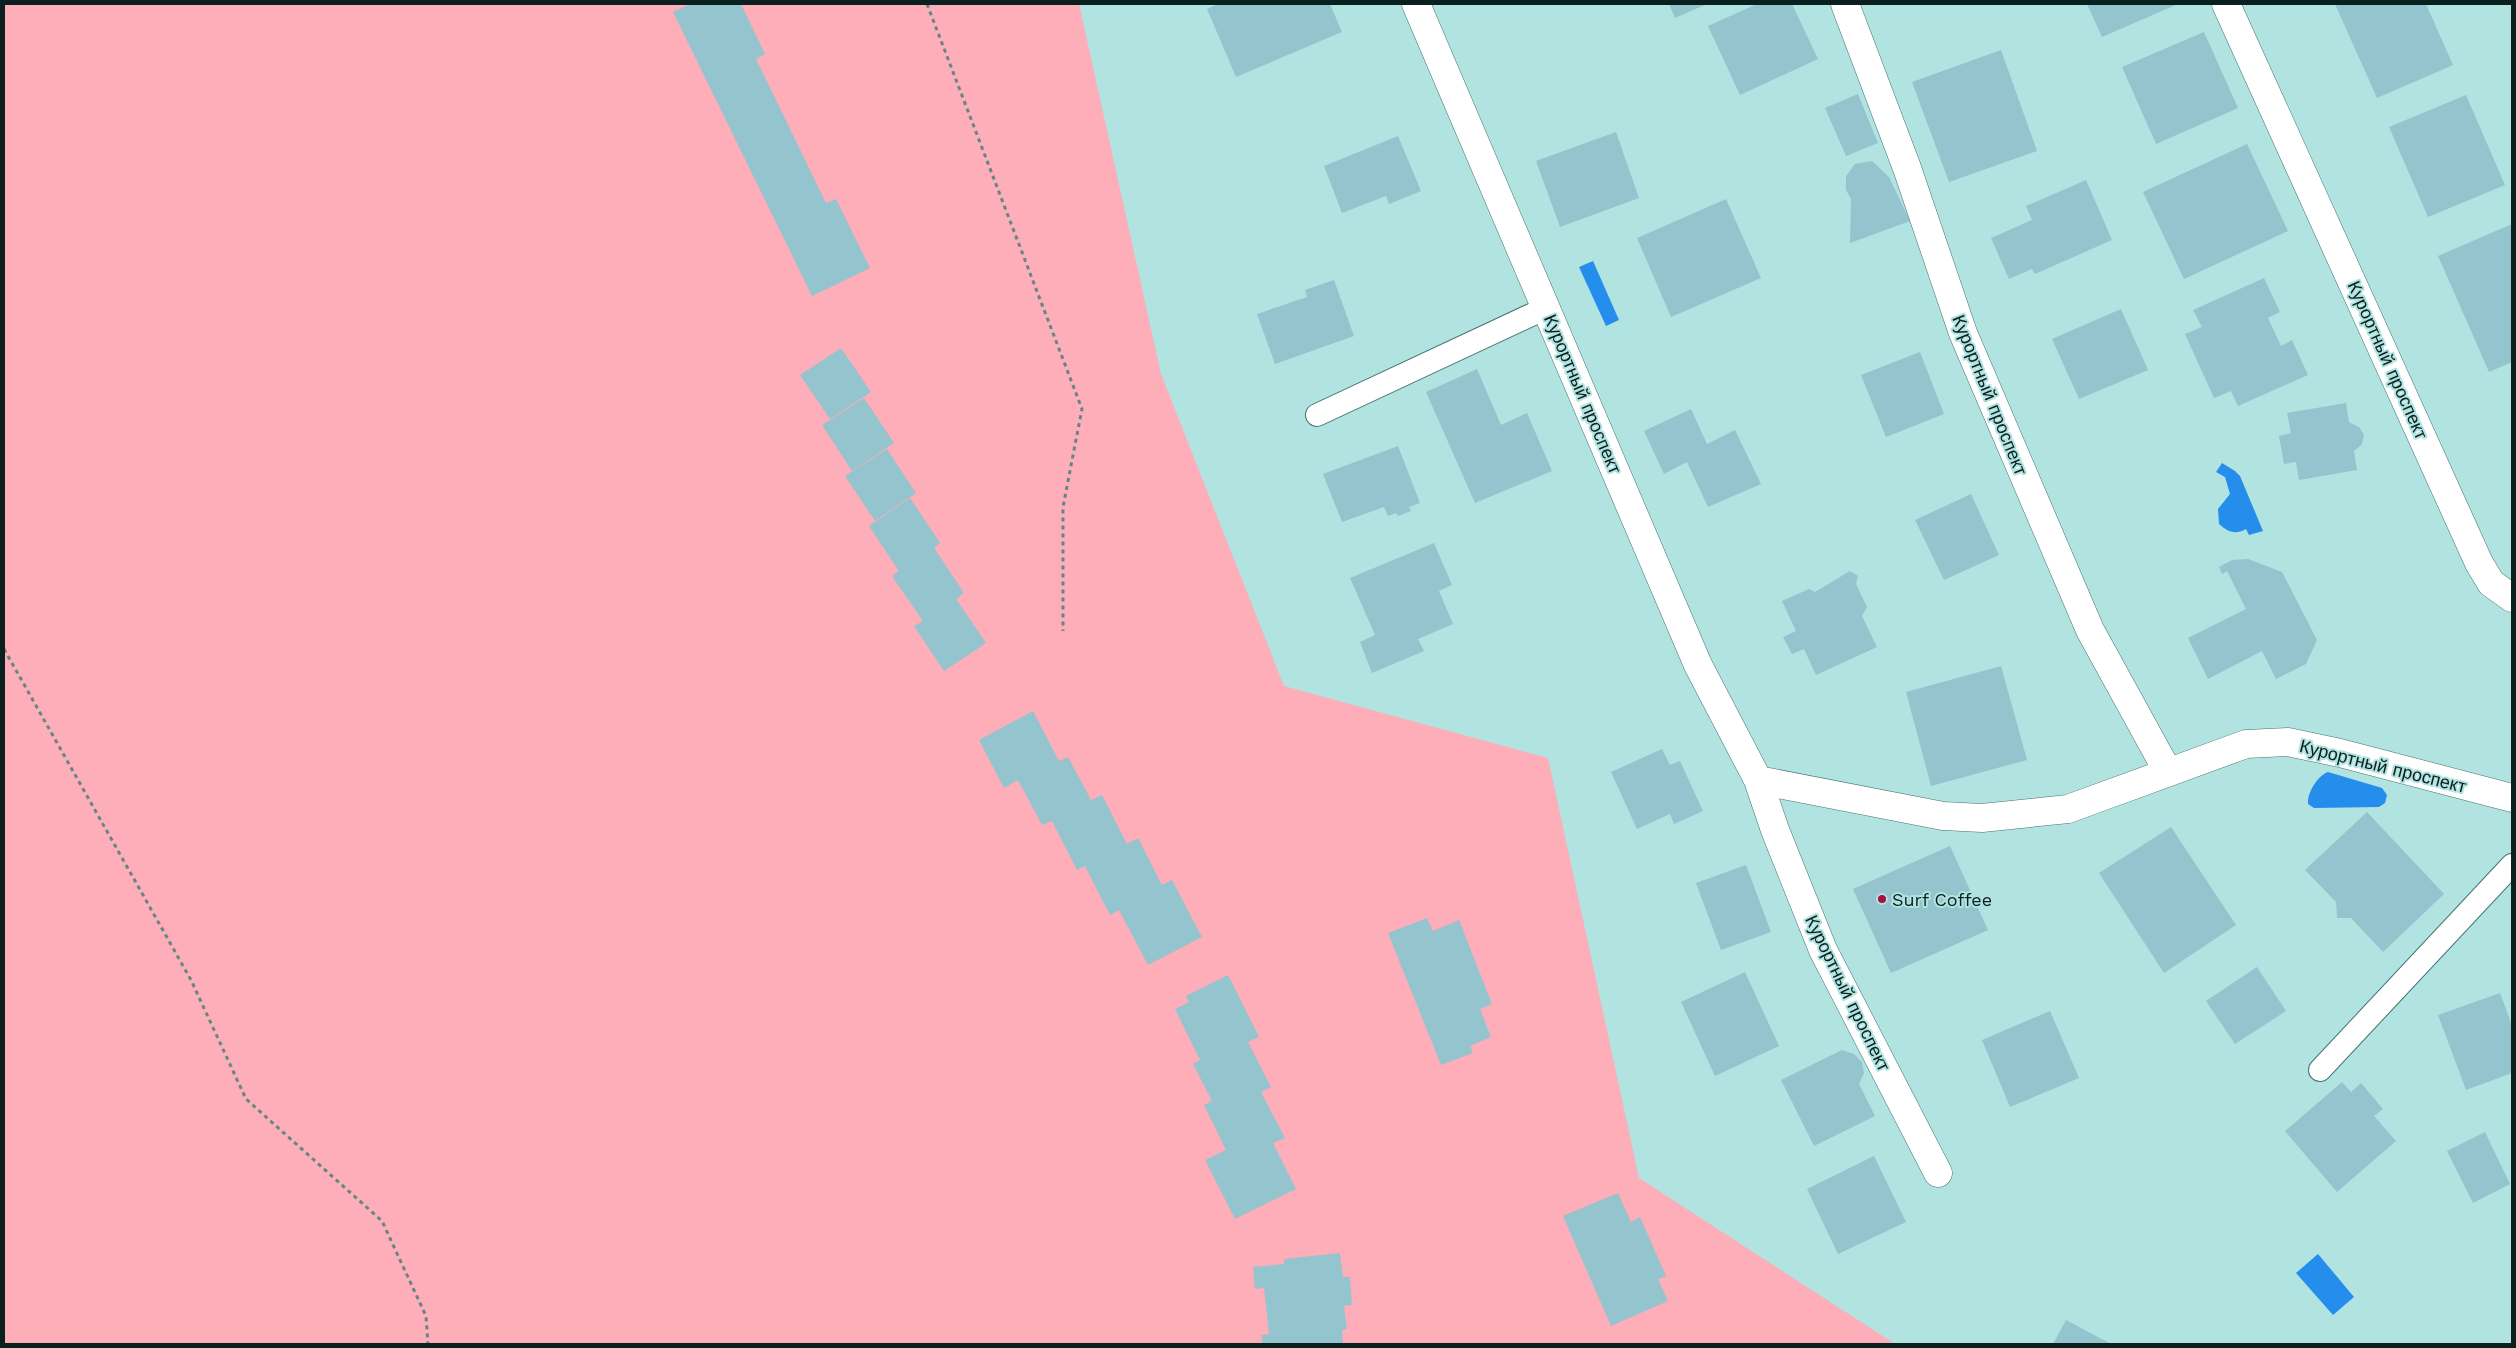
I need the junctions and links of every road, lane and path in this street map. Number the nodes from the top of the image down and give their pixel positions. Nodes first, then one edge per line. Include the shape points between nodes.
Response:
1 (926, 4) edge
2 (1416, 4) edge
3 (1845, 4) edge
4 (2226, 4) edge
5 (1546, 308) junction
6 (1317, 415) dead end
7 (2512, 598) edge
8 (1064, 631) dead end
9 (4, 649) edge
10 (2168, 772) junction
11 (1758, 780) junction
12 (2512, 798) edge
13 (2512, 865) edge
14 (2320, 1070) dead end
15 (1938, 1173) dead end
16 (428, 1344) edge

1 - 8 path via 1082,409 1063,507
2 - 5 street, Курортный проспект
3 - 10 street, Курортный проспект via 1907,168 1963,333 2090,630
4 - 7 street, Курортный проспект via 2479,563 2491,583
5 - 6 lane
5 - 11 street, Курортный проспект via 1698,665
9 - 16 path via 191,980 246,1098 382,1221 426,1316
10 - 11 street, Курортный проспект via 2068,809 1982,818 1943,816
10 - 12 street, Курортный проспект via 2246,744 2288,742 2340,752
11 - 15 street, Курортный проспект via 1822,950
13 - 14 lane

